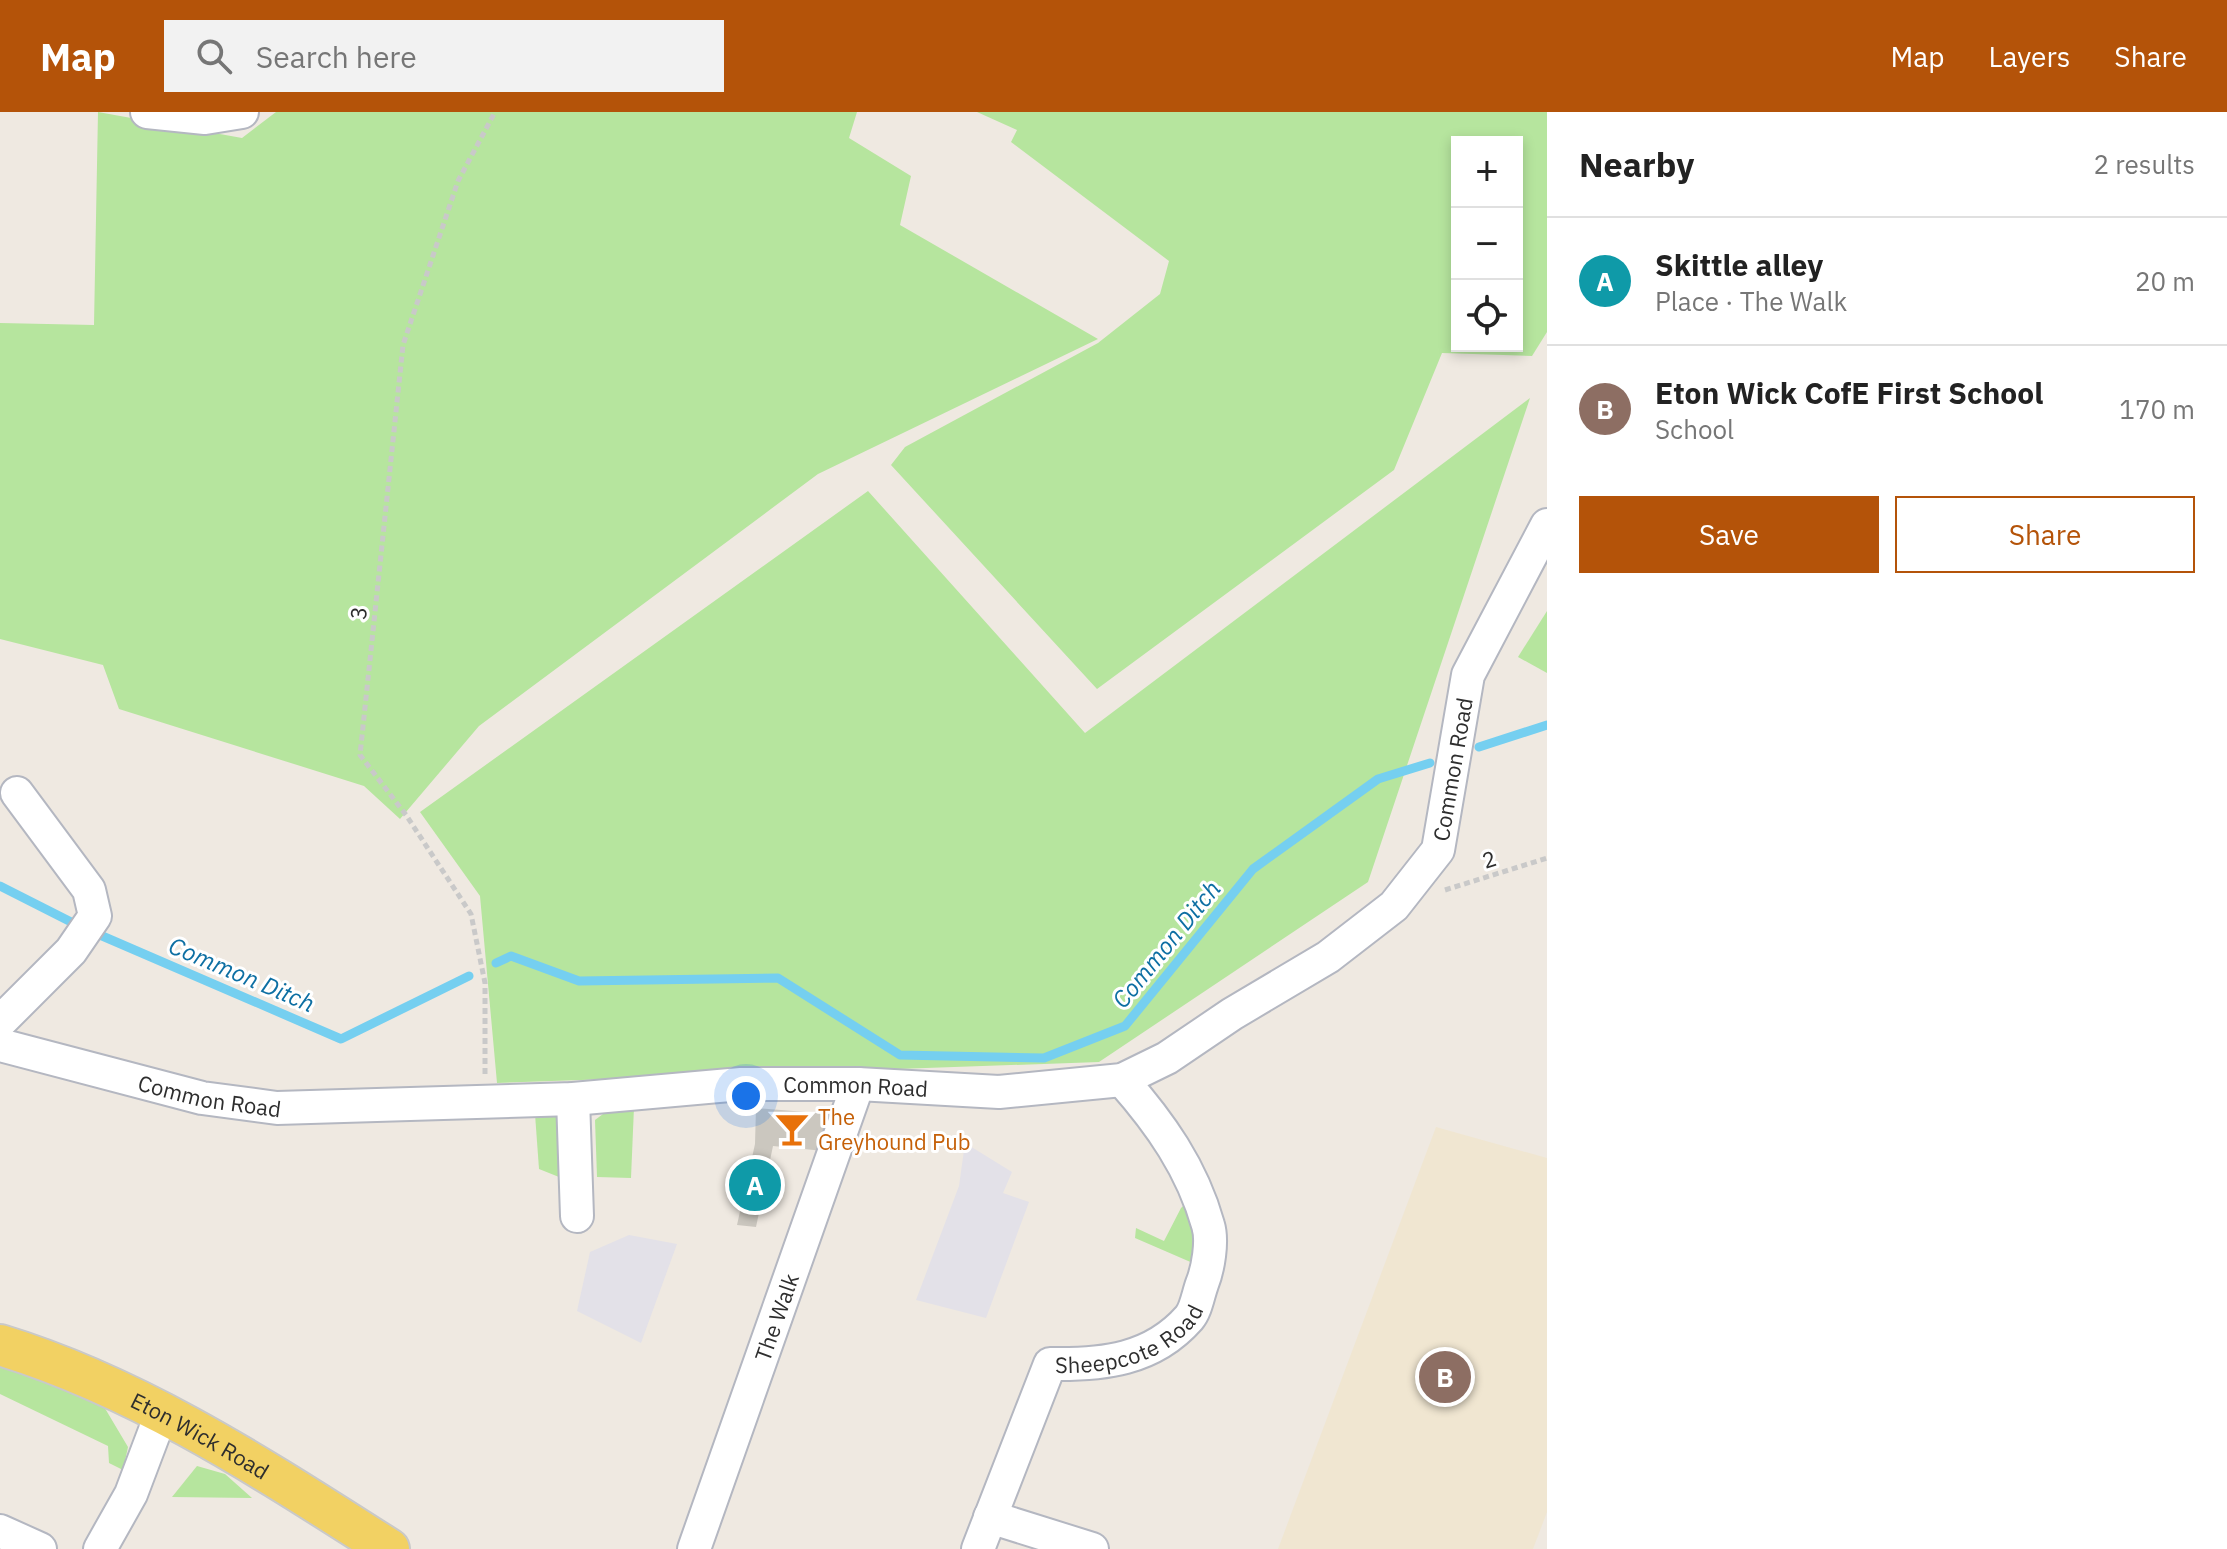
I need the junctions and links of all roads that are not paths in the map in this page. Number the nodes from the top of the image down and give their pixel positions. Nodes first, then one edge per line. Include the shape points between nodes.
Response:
1 (147, 112) edge
2 (242, 112) edge
3 (1547, 525) edge
4 (17, 793) dead end
5 (0, 1022) edge
6 (0, 1045) edge
7 (1122, 1080) junction
8 (858, 1084) junction
9 (573, 1099) junction
10 (577, 1216) dead end
11 (0, 1345) edge
12 (162, 1412) junction
13 (990, 1517) junction
14 (0, 1531) edge
15 (40, 1549) edge
16 (100, 1549) edge
17 (389, 1549) edge
18 (694, 1549) edge
19 (978, 1549) edge
20 (1092, 1549) edge

1 - 2 street via 205,118
3 - 7 street, Common Road via 1468,675 1438,850 1394,906 1328,957 1167,1058
4 - 5 street via 89,890 95,916 75,945
6 - 9 street, Common Road via 202,1098 277,1108
7 - 8 street, Common Road via 999,1092
7 - 13 street, Sheepcote Road via 1159,1122 1189,1174 1210,1228 1206,1273 1190,1317 1148,1351 1102,1365 1050,1364
8 - 9 street, Common Road via 741,1084
8 - 18 street, The Walk
9 - 10 street
11 - 12 main road, Eton Wick Road
12 - 16 street via 131,1494
12 - 17 main road, Eton Wick Road via 273,1473
13 - 19 street, Sheepcote Road
13 - 20 street
14 - 15 street

